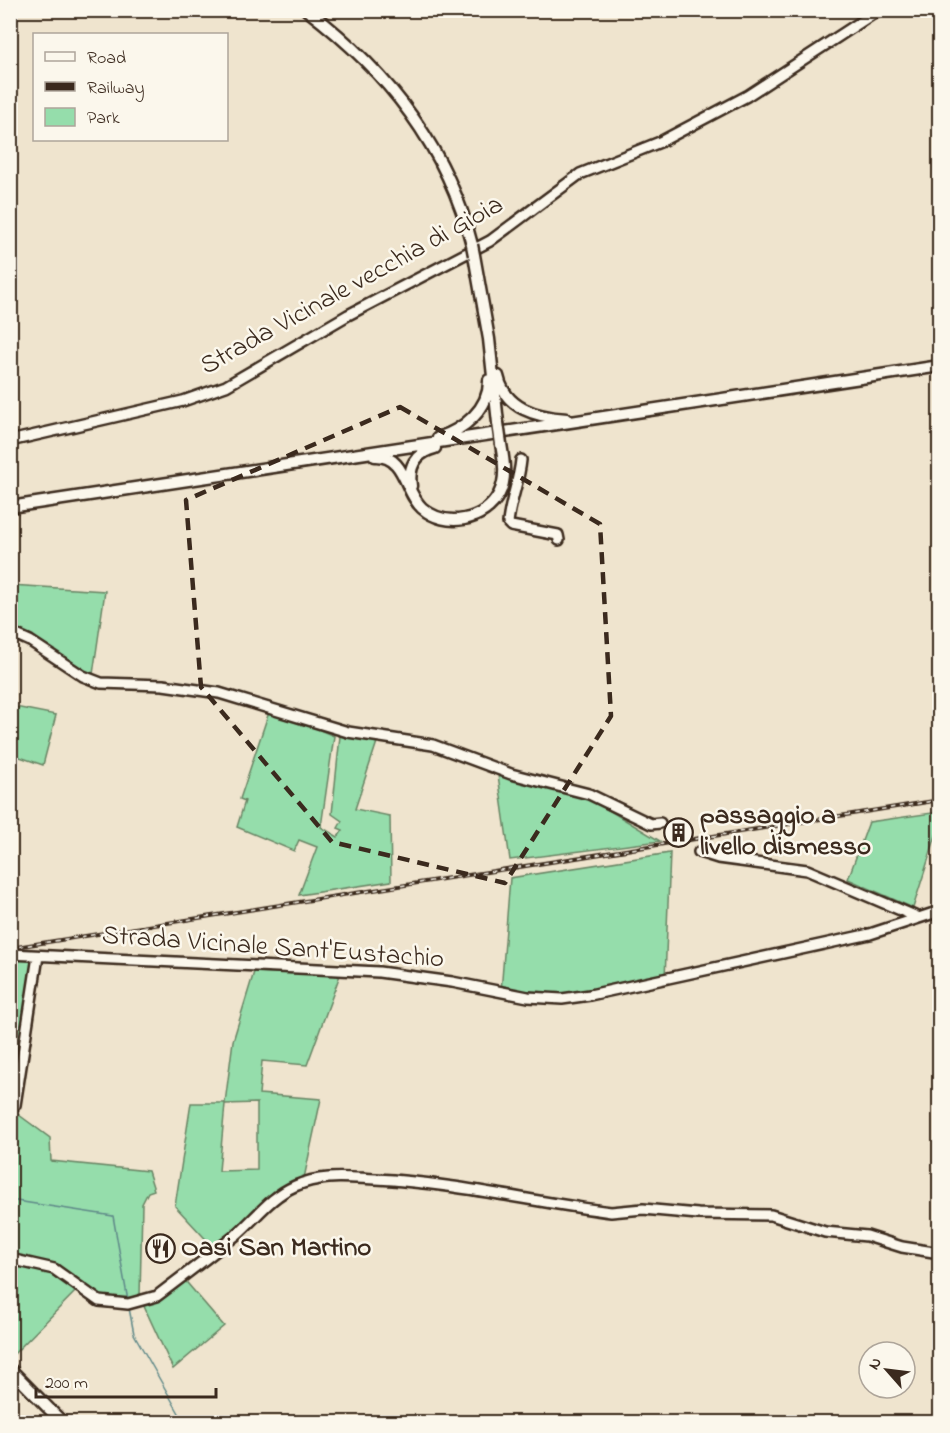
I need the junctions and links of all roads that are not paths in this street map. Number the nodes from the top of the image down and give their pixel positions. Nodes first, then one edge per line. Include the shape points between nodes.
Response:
1 (308, 10) edge
2 (879, 10) edge
3 (490, 346) junction
4 (939, 366) edge
5 (585, 420) junction
6 (480, 436) junction
7 (10, 441) edge
8 (406, 448) junction
9 (344, 457) junction
10 (521, 460) dead end
11 (412, 492) junction
12 (10, 508) edge
13 (559, 540) dead end
14 (10, 632) edge
15 (660, 823) dead end
16 (699, 852) dead end
17 (939, 911) edge
18 (917, 917) junction
19 (10, 954) edge
20 (38, 956) junction
21 (20, 1074) junction
22 (10, 1080) edge
23 (15, 1105) dead end
24 (939, 1253) edge
25 (10, 1259) edge
26 (10, 1369) edge
27 (62, 1422) edge

1 - 3 main road via 365,58 400,98 439,161 473,250
2 - 7 street, Strada Vicinale vecchia di Gioia via 747,96 666,139 580,174 490,241 348,315 226,386 183,401
3 - 5 main road via 499,382 511,401 541,416
3 - 8 main road via 490,385 479,410 458,430
3 - 11 main road, bridge via 503,484 494,503 481,515 465,519 440,517 422,507
4 - 5 main road
5 - 6 main road
6 - 8 main road
6 - 11 main road via 420,455 411,467
8 - 9 main road
9 - 11 main road via 380,456 393,461
9 - 12 main road
10 - 13 street via 508,523 558,535
14 - 15 street via 77,673 101,683 163,685 219,693 348,732 433,745 511,774 589,794 651,824
16 - 18 street via 807,870
17 - 18 street, Strada Vicinale Sant'Eustachio
18 - 20 street, Strada Vicinale Sant'Eustachio via 849,939 562,999 520,996 379,972
19 - 20 street, Strada Vicinale Sant'Eustachio
20 - 21 street
21 - 22 street
21 - 23 street
24 - 25 street via 867,1236 825,1232 771,1215 643,1209 611,1212 418,1180 344,1177 321,1178 294,1186 157,1296 145,1301 99,1301 54,1269
26 - 27 main road

